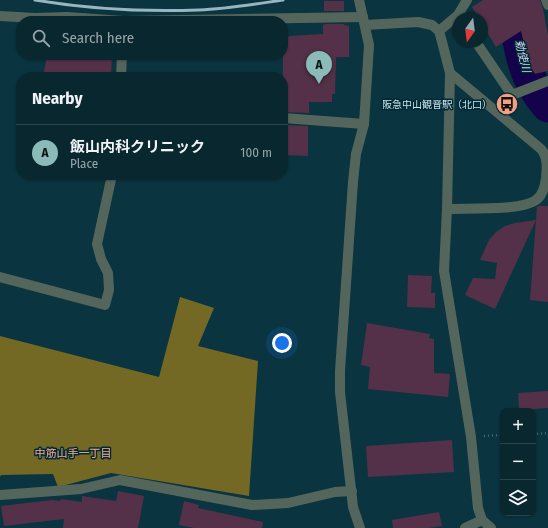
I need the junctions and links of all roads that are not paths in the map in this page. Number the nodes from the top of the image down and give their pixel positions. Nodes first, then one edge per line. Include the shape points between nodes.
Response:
1 (359, 0) edge
2 (467, 0) edge
3 (546, 0) edge
4 (548, 4) edge
5 (461, 12) edge
6 (0, 16) edge
7 (16, 17) edge
8 (288, 21) edge
9 (364, 21) junction
10 (452, 22) edge
11 (439, 31) junction
12 (480, 48) edge
13 (122, 60) edge
14 (121, 72) edge
15 (450, 73) junction
16 (544, 82) edge
17 (288, 118) edge
18 (364, 124) junction
19 (111, 180) edge
20 (447, 209) junction
21 (0, 277) edge
22 (352, 491) junction
23 (0, 495) edge
24 (482, 520) junction
25 (360, 528) edge
26 (466, 528) edge
27 (491, 528) edge

1 - 9 street
2 - 5 street
3 - 4 street
6 - 7 street
8 - 9 street
9 - 11 street via 418,22
9 - 18 street via 369,45
10 - 11 street
11 - 15 street
12 - 16 street via 512,95
13 - 14 street
15 - 20 street
15 - 20 street via 541,148 546,157 547,169 542,194 529,204 516,207
17 - 18 street
18 - 22 street via 356,154 353,182 340,371 340,392
19 - 21 street via 96,244 108,273 109,290 105,305
20 - 24 street via 444,271 471,437 478,508
22 - 23 street via 335,492 288,504 252,505 120,480 81,489
22 - 25 street via 353,507
24 - 26 street
24 - 27 street

